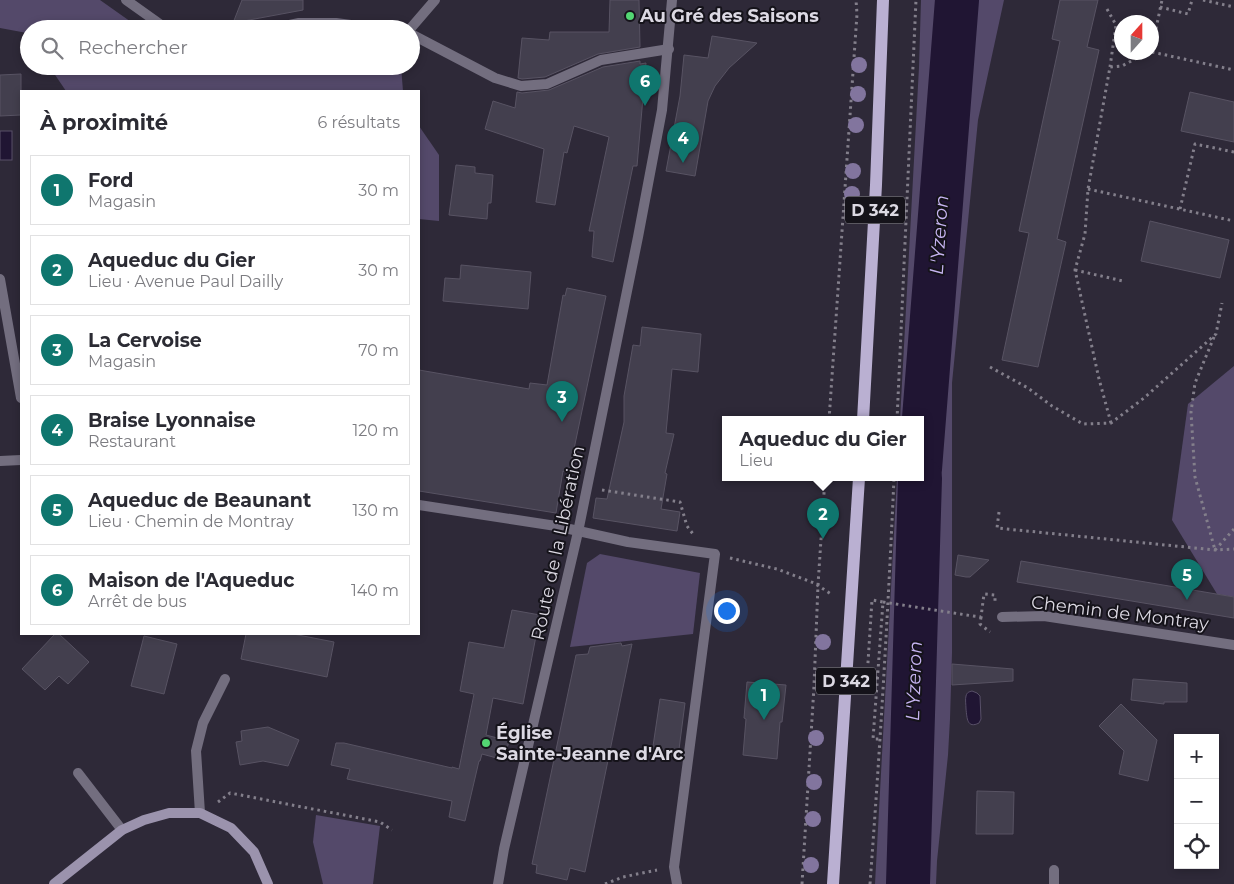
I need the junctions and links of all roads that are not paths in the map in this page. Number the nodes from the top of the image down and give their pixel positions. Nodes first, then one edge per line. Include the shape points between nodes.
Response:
1 (126, 0) edge
2 (435, 0) edge
3 (672, 0) edge
4 (883, 0) edge
5 (154, 20) edge
6 (418, 20) edge
7 (420, 39) edge
8 (669, 49) junction
9 (0, 279) edge
10 (20, 392) edge
11 (863, 416) edge
12 (20, 460) edge
13 (0, 461) edge
14 (859, 481) edge
15 (420, 504) edge
16 (578, 532) junction
17 (1002, 617) dead end
18 (1234, 645) edge
19 (225, 679) dead end
20 (78, 773) dead end
21 (200, 813) junction
22 (122, 830) junction
23 (1054, 870) dead end
24 (54, 884) edge
25 (268, 884) edge
26 (498, 884) edge
27 (677, 884) edge
28 (833, 884) edge
29 (1054, 884) edge

1 - 5 street
2 - 6 street
3 - 8 street, Route de la Libération
4 - 11 main road, D 342
7 - 8 street via 496,78 521,86 547,84 601,60
8 - 16 street, Route de la Libération via 654,153
9 - 10 street
12 - 13 street
14 - 28 main road, D 342
15 - 16 street
16 - 26 street, Route de la Libération
16 - 27 street via 710,554 674,867
17 - 18 street, Chemin de Montray via 1044,616
19 - 21 street via 203,723 196,751
20 - 22 street
21 - 22 main road via 169,813
21 - 25 main road via 231,828 254,852
22 - 24 main road
23 - 29 street

